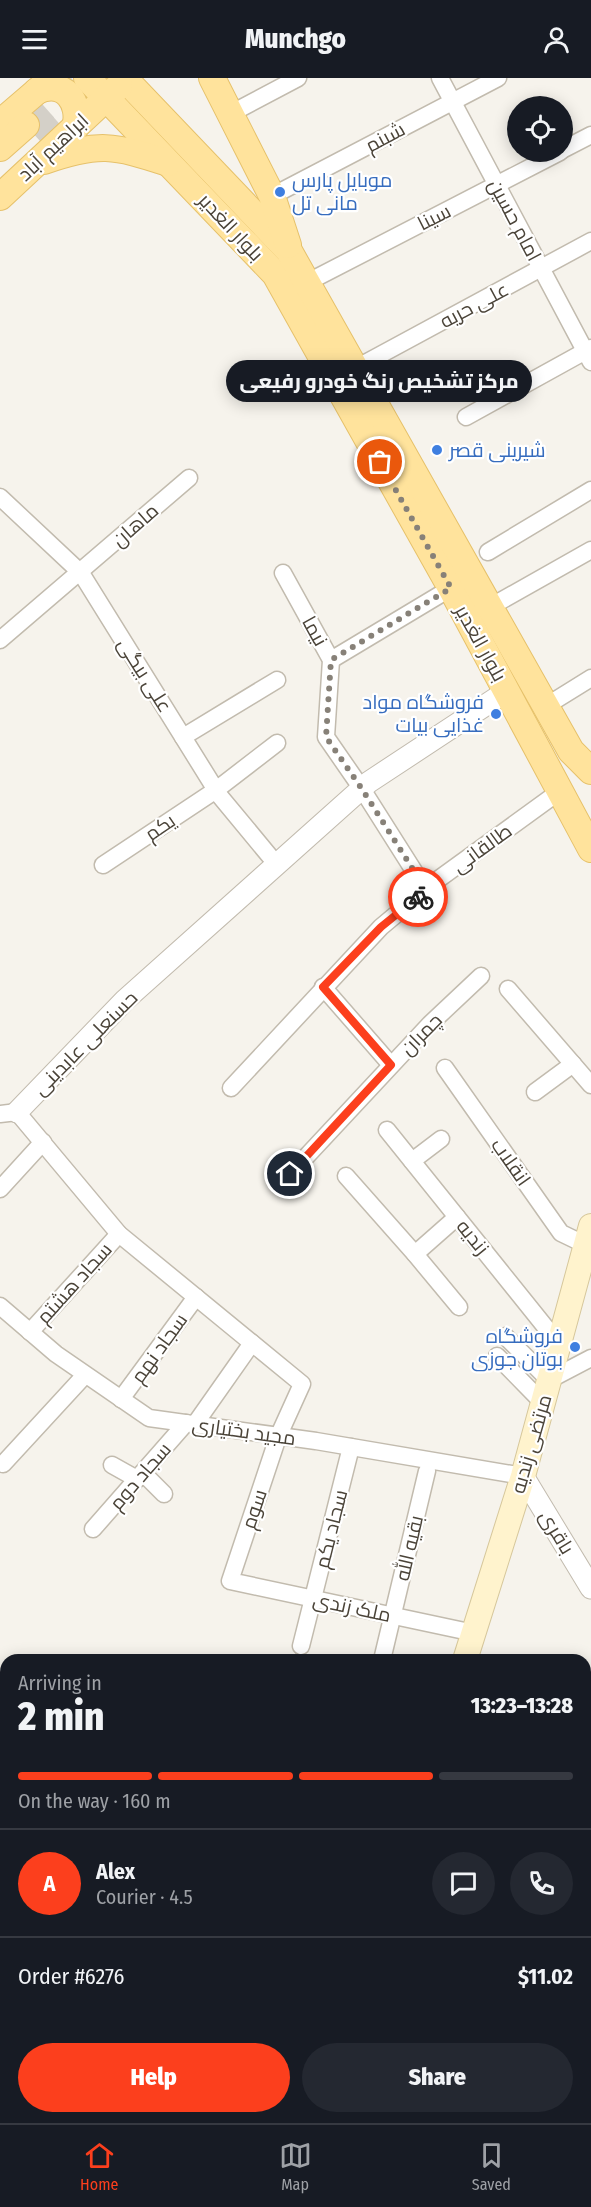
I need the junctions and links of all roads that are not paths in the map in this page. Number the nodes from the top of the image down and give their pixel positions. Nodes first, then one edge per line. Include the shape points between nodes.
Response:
1 (87, 78) edge
2 (213, 78) edge
3 (298, 78) edge
4 (440, 78) edge
5 (498, 78) edge
6 (126, 79) edge
7 (45, 85) edge
8 (107, 98) junction
9 (452, 102) junction
10 (230, 114) junction
11 (0, 123) edge
12 (75, 128) junction
13 (591, 135) edge
14 (34, 144) junction
15 (573, 145) edge
16 (0, 148) edge
17 (540, 162) edge
18 (172, 165) junction
19 (0, 176) edge
20 (497, 184) junction
21 (272, 196) junction
22 (0, 197) edge
23 (591, 241) edge
24 (290, 250) junction
25 (541, 268) junction
26 (308, 282) junction
27 (589, 354) edge
28 (356, 368) junction
29 (466, 417) dead end
30 (189, 478) dead end
31 (591, 490) edge
32 (0, 497) edge
33 (591, 550) edge
34 (488, 552) dead end
35 (81, 573) junction
36 (283, 573) dead end
37 (451, 588) junction
38 (490, 608) junction
39 (0, 640) edge
40 (331, 660) junction
41 (591, 678) edge
42 (277, 680) dead end
43 (507, 691) junction
44 (546, 706) junction
45 (183, 737) junction
46 (277, 743) dead end
47 (591, 771) edge
48 (216, 789) junction
49 (362, 789) junction
50 (560, 791) junction
51 (591, 849) edge
52 (103, 865) dead end
53 (277, 865) junction
54 (426, 890) junction
55 (481, 976) dead end
56 (323, 987) junction
57 (508, 989) dead end
58 (573, 1064) junction
59 (391, 1065) junction
60 (444, 1068) dead end
61 (591, 1085) edge
62 (231, 1088) dead end
63 (535, 1092) dead end
64 (8, 1113) edge
65 (387, 1130) dead end
66 (441, 1139) dead end
67 (44, 1142) junction
68 (412, 1161) junction
69 (290, 1174) dead end
70 (346, 1176) dead end
71 (0, 1189) edge
72 (457, 1217) junction
73 (119, 1234) junction
74 (588, 1236) edge
75 (415, 1254) junction
76 (196, 1297) junction
77 (459, 1307) dead end
78 (4, 1317) edge
79 (30, 1332) junction
80 (505, 1336) dead end
81 (252, 1343) junction
82 (559, 1344) junction
83 (497, 1356) dead end
84 (591, 1358) edge
85 (86, 1375) junction
86 (546, 1392) junction
87 (121, 1399) junction
88 (191, 1423) junction
89 (278, 1437) junction
90 (351, 1447) junction
91 (3, 1464) dead end
92 (112, 1465) dead end
93 (427, 1471) dead end
94 (140, 1476) junction
95 (523, 1476) junction
96 (164, 1494) dead end
97 (93, 1529) dead end
98 (230, 1581) joint
99 (591, 1588) edge
100 (313, 1599) junction
101 (393, 1616) junction
102 (474, 1633) junction
103 (301, 1646) dead end
104 (384, 1654) edge
105 (467, 1654) edge

1 - 8 main road, بلوار الغدیر
2 - 10 main road
3 - 10 street
4 - 9 street, امام حسین
5 - 9 street, شبنم
6 - 8 main road, ابراهیم آباد
6 - 24 main road, بلوار الغدیر
7 - 11 main road
7 - 12 main road via 68,92 78,113
8 - 12 main road, ابراهیم آباد
8 - 18 main road, بلوار الغدیر
9 - 20 street, امام حسین
9 - 21 street, شبنم
10 - 21 main road
12 - 14 main road, ابراهیم آباد
13 - 15 street, سینا
14 - 16 main road, ابراهیم آباد
14 - 18 main road via 126,149
14 - 19 main road, ابراهیم آباد
14 - 22 main road, ابراهیم آباد
17 - 20 street, سینا
18 - 37 main road, بلوار الغدیر via 275,274
20 - 25 street, امام حسین
20 - 26 street, سینا
21 - 24 main road
23 - 25 street, علی حریه
24 - 26 main road, بلوار الغدیر
25 - 27 street, امام حسین
25 - 28 street, علی حریه
26 - 28 main road, بلوار الغدیر
27 - 29 street
28 - 38 main road, بلوار الغدیر
30 - 35 street, ماهان
31 - 34 street
32 - 35 street, علی بیگی
33 - 38 street
35 - 39 street, ماهان
35 - 45 street, علی بیگی
36 - 40 street, نیما
37 - 40 street
37 - 43 main road, بلوار الغدیر
38 - 44 main road, بلوار الغدیر
40 - 49 street, نیما via 326,737
41 - 44 street
42 - 45 street
43 - 49 street, حسنعلی عابدینی
43 - 50 main road, بلوار الغدیر
44 - 47 main road, بلوار الغدیر via 571,751
45 - 48 street, علی بیگی
46 - 48 street, یکم
48 - 52 street, یکم
48 - 53 street, علی بیگی
49 - 53 street, حسنعلی عابدینی
49 - 54 street, نیما
50 - 51 main road, بلوار الغدیر
50 - 54 street, طالقانی
53 - 64 street, حسنعلی عابدینی via 125,1000
54 - 56 street, طالقانی via 381,927
55 - 59 street, چمران
56 - 59 street
56 - 62 street, طالقانی
57 - 58 street
58 - 61 street
58 - 63 street
59 - 69 street, چمران
60 - 74 street, انقلاب via 561,1233
64 - 67 street, حسنعلی عابدینی
65 - 68 street, زندیه
66 - 68 street
67 - 71 street
67 - 73 street, حسنعلی عابدینی
68 - 72 street, زندیه
70 - 75 street
72 - 75 street
72 - 82 street, زندیه
73 - 76 street, حسنعلی عابدینی
73 - 79 street, سجاد هشتم
74 - 82 main road, مرتضی زندیه
75 - 77 street
76 - 81 street, حسنعلی عابدینی
76 - 87 street, سجاد نهم
78 - 79 street, مجید بختیاری
79 - 85 street, مجید بختیاری
80 - 86 street
81 - 88 street, سجاد دوم
81 - 89 street, حسنعلی عابدینی via 302,1384
82 - 86 main road, مرتضی زندیه
83 - 86 street
84 - 86 street
85 - 87 street, مجید بختیاری
85 - 91 street
86 - 95 main road, مرتضی زندیه
87 - 88 street, مجید بختیاری via 149,1418
88 - 89 street, مجید بختیاری
88 - 94 street, سجاد دوم
89 - 90 street, مجید بختیاری
89 - 98 street, سوم
90 - 95 street, مجید بختیاری
90 - 100 street, سجاد یکم
92 - 94 street
93 - 101 street, بقیه الله
94 - 96 street
94 - 97 street, سجاد دوم
95 - 99 street, باقری
95 - 102 main road, مرتضی زندیه
98 - 100 street, ملک زندی
100 - 101 street, ملک زندی
100 - 103 street, سجاد یکم
101 - 102 street, ملک زندی
101 - 104 street, بقیه الله
102 - 105 main road, مرتضی زندیه

